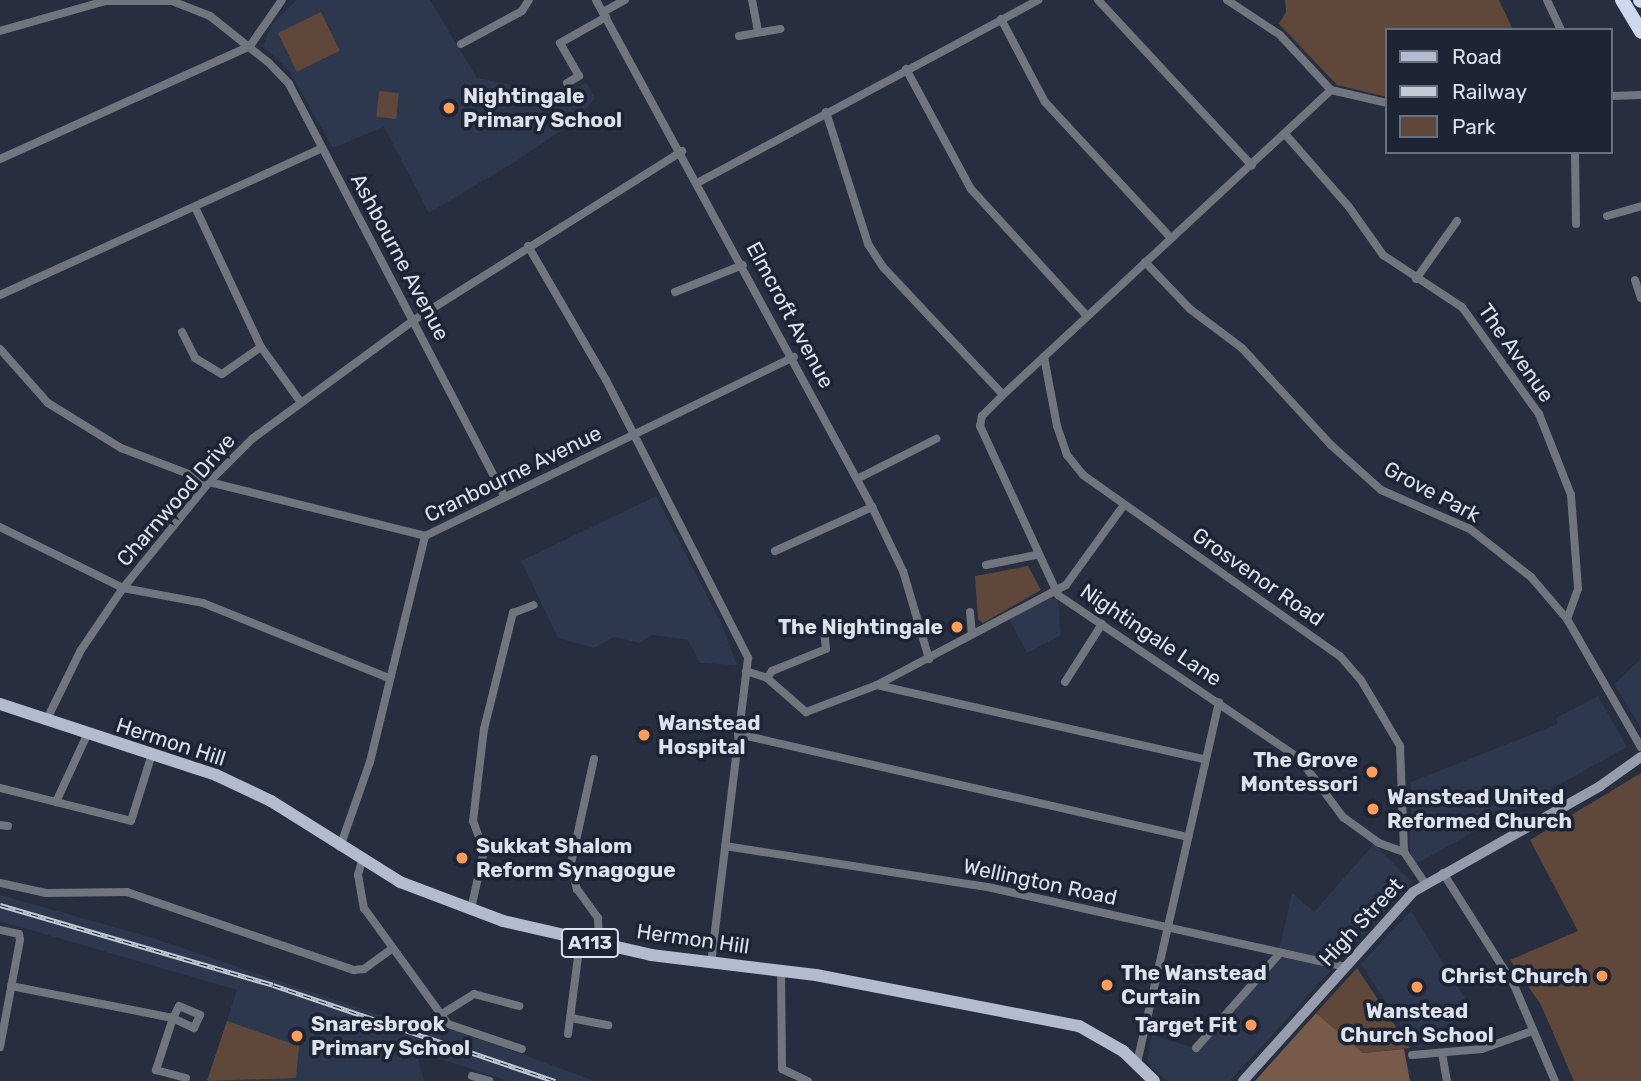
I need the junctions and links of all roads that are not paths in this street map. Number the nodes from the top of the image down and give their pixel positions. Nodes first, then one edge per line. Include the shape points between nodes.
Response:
1 (282, 0) edge
2 (529, 0) edge
3 (596, 0) edge
4 (625, 0) edge
5 (752, 0) edge
6 (1038, 0) edge
7 (1098, 0) edge
8 (1227, 0) edge
9 (1546, 0) edge
10 (1624, 5) edge
11 (604, 14) junction
12 (1002, 19) junction
13 (1560, 28) edge
14 (780, 29) dead end
15 (0, 31) edge
16 (758, 32) junction
17 (1641, 32) edge
18 (738, 36) dead end
19 (1641, 40) edge
20 (461, 44) dead end
21 (250, 46) junction
22 (906, 69) junction
23 (567, 83) dead end
24 (1331, 90) junction
25 (1641, 95) edge
26 (1613, 96) edge
27 (1386, 103) edge
28 (826, 112) junction
29 (1286, 134) junction
30 (322, 148) junction
31 (682, 151) junction
32 (1575, 154) edge
33 (0, 159) edge
34 (1252, 166) junction
35 (699, 181) junction
36 (1641, 206) edge
37 (195, 207) junction
38 (1606, 216) dead end
39 (1457, 221) dead end
40 (1576, 224) dead end
41 (1171, 238) junction
42 (528, 246) junction
43 (1145, 262) junction
44 (743, 265) junction
45 (1416, 279) junction
46 (1635, 280) dead end
47 (675, 292) dead end
48 (0, 295) edge
49 (1641, 298) edge
50 (1087, 316) junction
51 (414, 320) junction
52 (182, 332) dead end
53 (261, 347) junction
54 (0, 349) edge
55 (794, 357) junction
56 (1044, 357) junction
57 (1003, 395) junction
58 (300, 401) junction
59 (635, 435) junction
60 (936, 439) dead end
61 (857, 479) junction
62 (209, 482) junction
63 (503, 496) junction
64 (1124, 505) junction
65 (872, 507) junction
66 (0, 527) edge
67 (425, 536) junction
68 (775, 551) dead end
69 (1036, 555) junction
70 (986, 565) dead end
71 (123, 588) junction
72 (1055, 590) junction
73 (534, 605) dead end
74 (970, 612) dead end
75 (1567, 619) junction
76 (1102, 624) junction
77 (824, 629) dead end
78 (972, 634) junction
79 (929, 659) junction
80 (746, 671) junction
81 (389, 678) junction
82 (767, 678) junction
83 (1065, 682) dead end
84 (877, 685) junction
85 (1219, 702) junction
86 (0, 704) edge
87 (47, 721) junction
88 (738, 734) junction
89 (86, 735) junction
90 (1641, 747) edge
91 (152, 754) junction
92 (1641, 757) edge
93 (594, 759) dead end
94 (1204, 760) junction
95 (0, 788) edge
96 (56, 802) junction
97 (1188, 836) junction
98 (725, 846) junction
99 (340, 847) junction
100 (1404, 852) junction
101 (362, 861) junction
102 (1443, 873) junction
103 (0, 883) edge
104 (1425, 883) junction
105 (471, 909) junction
106 (1167, 928) junction
107 (0, 930) edge
108 (580, 941) junction
109 (599, 944) junction
110 (392, 949) junction
111 (1280, 953) junction
112 (711, 962) junction
113 (1345, 967) junction
114 (781, 971) junction
115 (12, 986) junction
116 (519, 1006) dead end
117 (442, 1014) junction
118 (571, 1018) junction
119 (608, 1025) dead end
120 (1532, 1031) junction
121 (568, 1034) dead end
122 (0, 1047) edge
123 (1196, 1048) dead end
124 (522, 1049) dead end
125 (1442, 1053) junction
126 (1412, 1055) dead end
127 (1137, 1063) junction
128 (472, 1076) dead end
129 (186, 1078) dead end
130 (489, 1081) edge
131 (808, 1081) edge
132 (1154, 1081) edge
133 (1243, 1081) edge
134 (1447, 1081) edge
135 (1555, 1081) edge

1 - 21 street
2 - 20 street via 522,11
3 - 11 street, Elmcroft Avenue
4 - 11 street
5 - 16 street
6 - 12 street
7 - 34 street
8 - 24 street via 1280,35
9 - 13 street
10 - 17 highway
10 - 19 highway
11 - 23 street via 560,43 579,76
11 - 31 street, Elmcroft Avenue
12 - 22 street
12 - 41 street via 1045,102
14 - 16 street
15 - 21 street, Ashbourne Avenue via 105,1 172,1 211,16
16 - 18 street
21 - 30 street, Ashbourne Avenue via 289,84
21 - 33 street
22 - 28 street
22 - 50 street via 971,189
24 - 27 street
24 - 29 street
25 - 26 street
28 - 35 street
28 - 57 street via 868,244 883,267
29 - 34 street
29 - 45 street, The Avenue via 1384,255
30 - 37 street
30 - 51 street, Ashbourne Avenue
31 - 35 street, Elmcroft Avenue
31 - 42 street, Charnwood Drive
32 - 40 street
34 - 41 street
35 - 44 street, Elmcroft Avenue
36 - 38 street
37 - 48 street
37 - 53 street
39 - 45 street
41 - 43 street
42 - 51 street, Charnwood Drive
42 - 59 street
43 - 50 street
43 - 75 street, Grove Park via 1190,309 1242,348 1331,445 1381,490 1470,529 1531,577
44 - 47 street
44 - 55 street, Elmcroft Avenue
45 - 75 street, The Avenue via 1462,307 1539,414 1571,495 1578,589
46 - 49 street
50 - 56 street
51 - 58 street, Charnwood Drive
51 - 63 street, Ashbourne Avenue
52 - 53 street via 195,358 222,374
53 - 58 street
54 - 62 street via 48,403 121,448
55 - 59 street, Cranbourne Avenue
55 - 61 street, Elmcroft Avenue
56 - 57 street
56 - 64 street, Grosvenor Road via 1067,455 1083,475
57 - 69 street via 980,419
58 - 62 street, Charnwood Drive
59 - 63 street, Cranbourne Avenue
59 - 80 street via 744,646
60 - 61 street
61 - 65 street, Elmcroft Avenue
62 - 67 street
62 - 71 street, Charnwood Drive
63 - 67 street, Cranbourne Avenue
64 - 72 street via 1066,585
64 - 100 street, Grosvenor Road via 1340,656 1362,680 1400,746
65 - 68 street
65 - 79 street, Elmcroft Avenue via 903,571
66 - 71 street
67 - 81 street, Cranbourne Avenue
69 - 70 street
69 - 72 street
71 - 81 street via 203,603
71 - 87 street, Charnwood Drive via 81,650
72 - 76 street, Nightingale Lane
72 - 78 street, Nightingale Lane
73 - 105 street via 513,614 484,729 472,821 484,851
74 - 78 street
75 - 90 street, Grove Park
76 - 83 street
76 - 85 street, Nightingale Lane
77 - 82 street via 826,649 772,671
78 - 79 street, Nightingale Lane
79 - 84 street, Nightingale Lane
80 - 82 street, Nightingale Lane
80 - 88 street
81 - 99 street, Cranbourne Avenue via 370,762
82 - 84 street, Nightingale Lane via 806,712
84 - 94 street
85 - 94 street
85 - 100 street, Nightingale Lane via 1299,758 1343,817 1378,843
86 - 87 main road, Hermon Hill / A113
87 - 89 main road, Hermon Hill / A113
88 - 97 street
88 - 98 street
89 - 91 main road, Hermon Hill / A113
89 - 96 street
91 - 96 street via 131,821
91 - 99 main road, Hermon Hill / A113 via 244,787
92 - 102 street, High Street via 1600,786
93 - 109 street via 571,864 577,889 598,918
94 - 97 street
95 - 96 street
97 - 106 street
98 - 106 street, Wellington Road via 954,881
98 - 112 street
99 - 101 main road, Hermon Hill / A113
100 - 104 street
101 - 105 main road, Hermon Hill / A113 via 409,886
101 - 110 street via 358,876 364,908
102 - 104 street, High Street
102 - 120 street via 1514,985
103 - 110 street via 46,893 127,892 354,970 376,962
104 - 113 street, High Street
105 - 108 main road, Hermon Hill / A113
106 - 111 street, Wellington Road
106 - 127 street
107 - 115 street via 19,934
108 - 109 main road, Hermon Hill / A113
108 - 118 street
109 - 112 main road, Hermon Hill / A113
110 - 117 street
111 - 113 street, Wellington Road
111 - 123 street
112 - 114 main road, Hermon Hill / A113
113 - 133 street, High Street
114 - 127 main road, Hermon Hill / A113 via 1079,1026 1102,1036
114 - 131 street via 782,1069
115 - 122 street
115 - 129 street via 173,1018 156,1070
116 - 117 street via 474,994
117 - 124 street via 454,1027
118 - 119 street
118 - 121 street
120 - 125 street via 1482,1049
120 - 135 street
125 - 126 street
125 - 134 street
127 - 132 main road, Hermon Hill / A113
128 - 130 street

